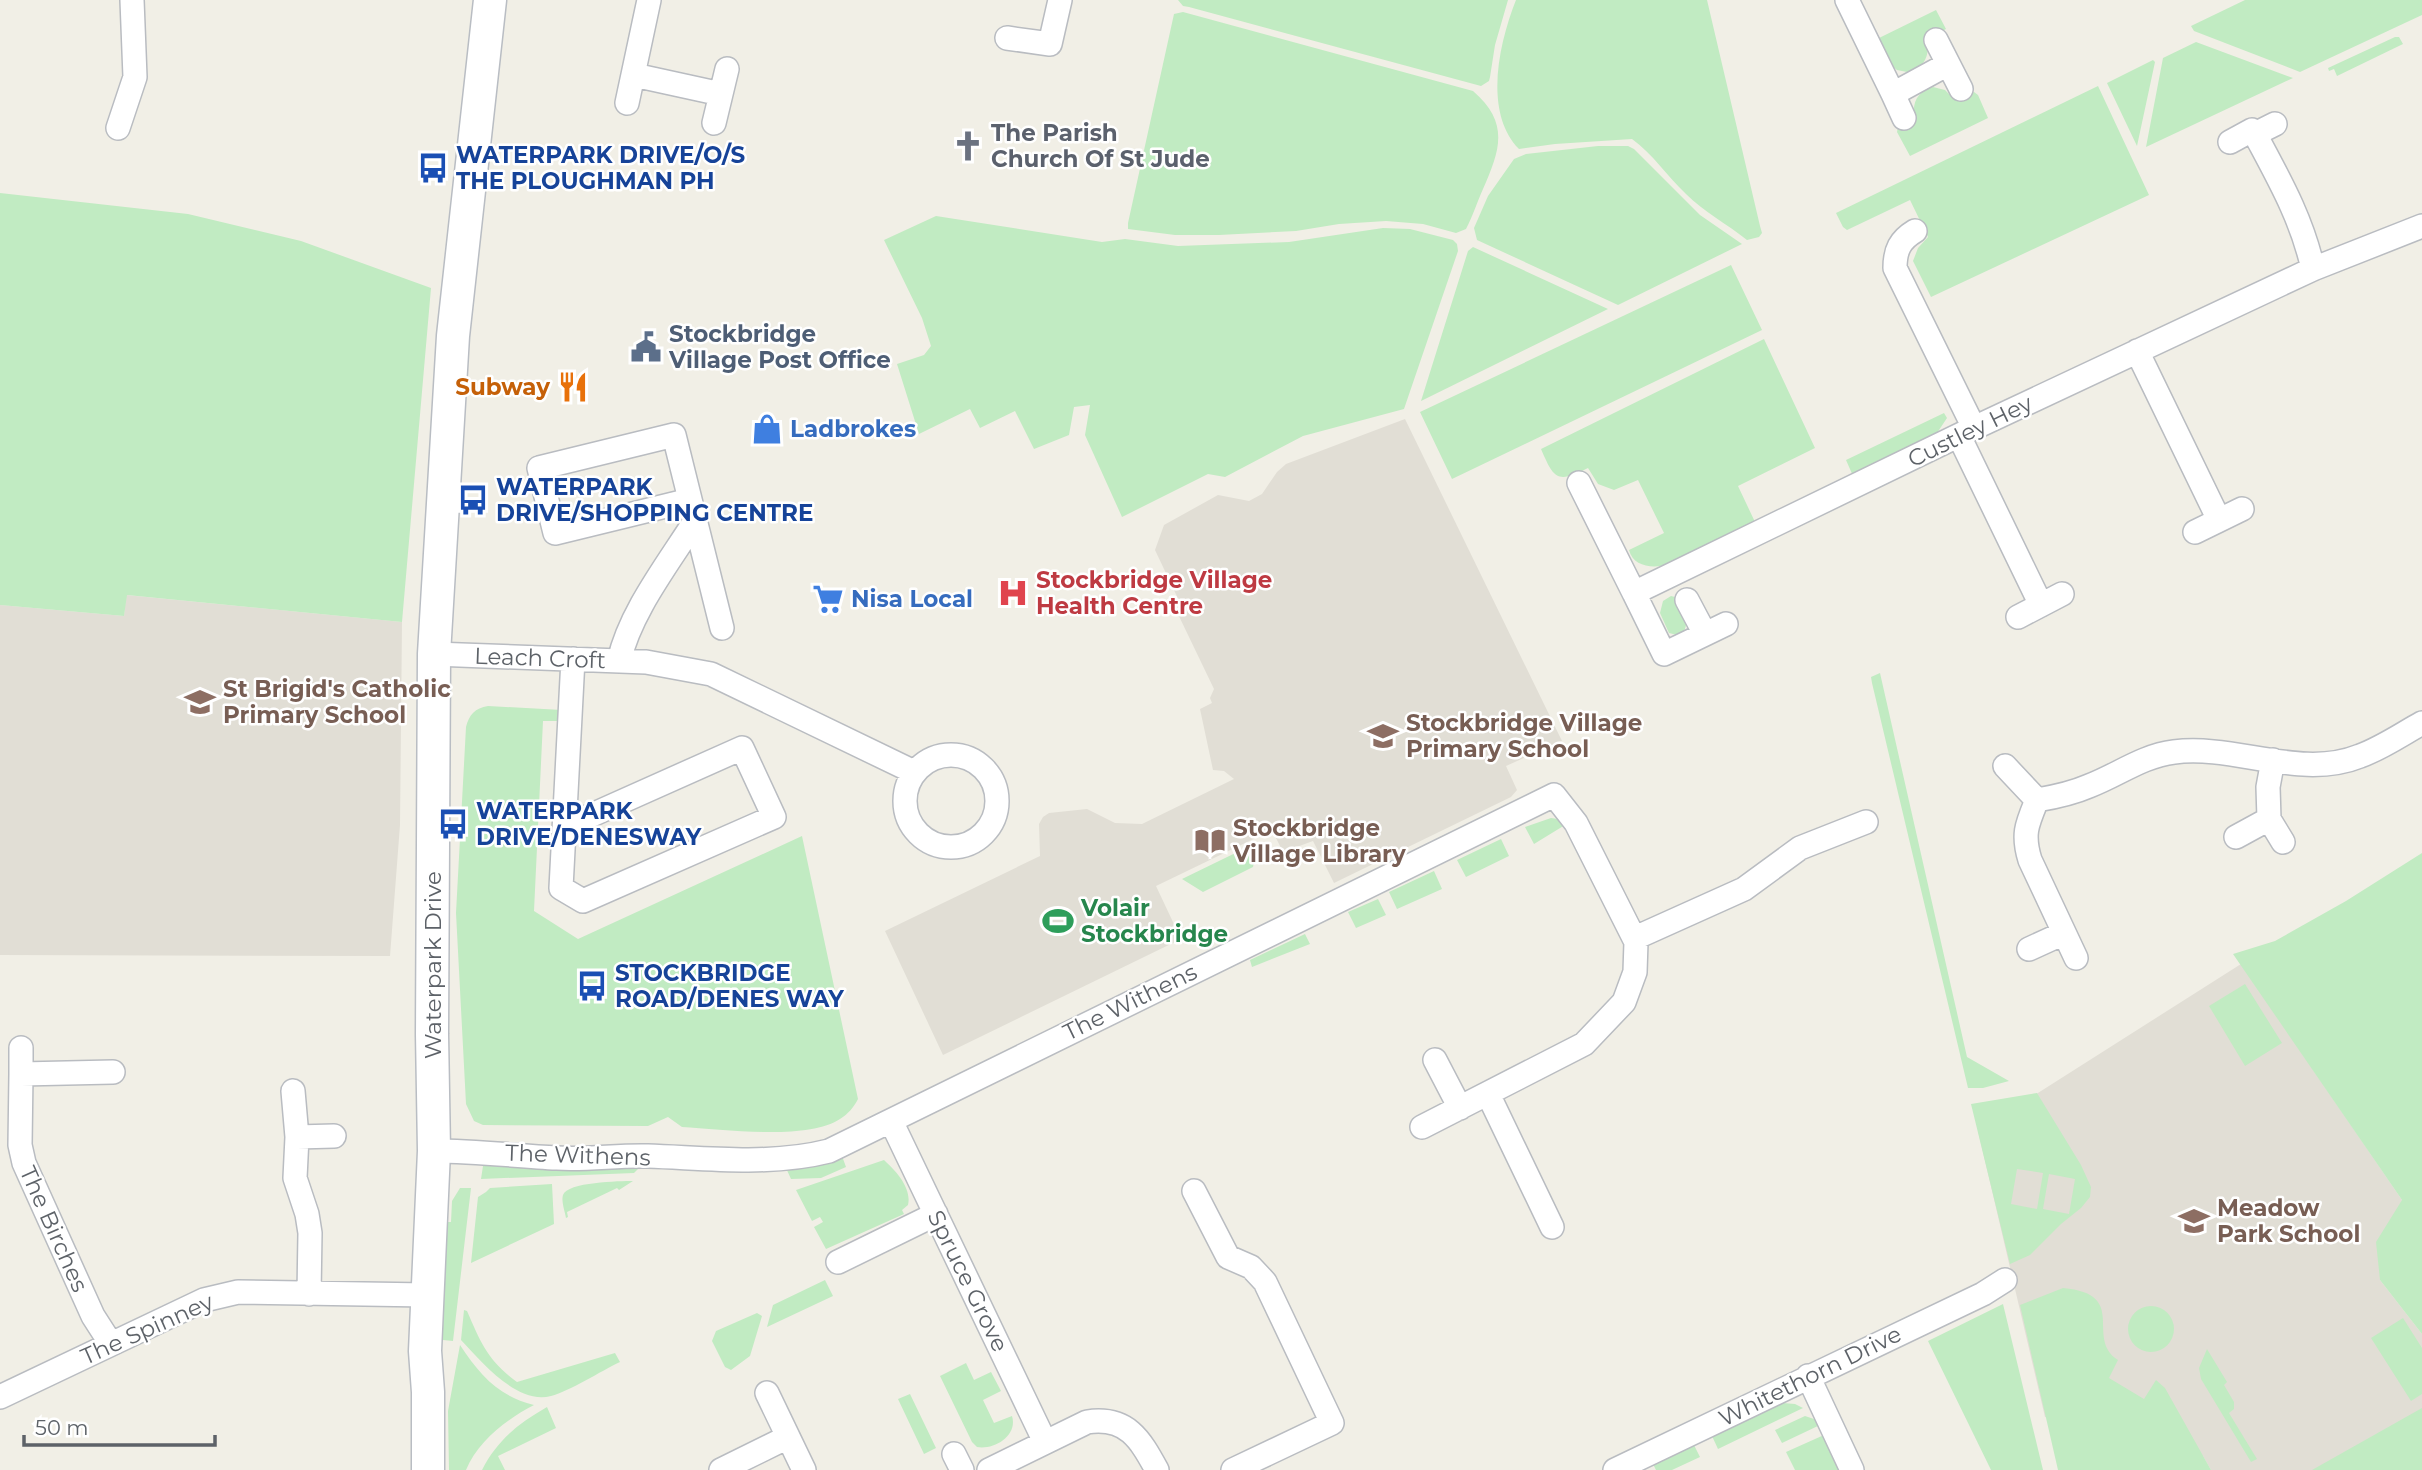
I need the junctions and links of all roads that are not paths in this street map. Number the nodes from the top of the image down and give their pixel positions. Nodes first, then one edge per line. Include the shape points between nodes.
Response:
1 (132, 0) edge
2 (491, 0) edge
3 (649, 0) edge
4 (1060, 0) edge
5 (1847, 0) edge
6 (1007, 38) dead end
7 (1936, 40) dead end
8 (1948, 64) junction
9 (727, 69) dead end
10 (634, 75) junction
11 (1961, 89) dead end
12 (721, 94) junction
13 (1892, 94) junction
14 (627, 103) dead end
15 (1905, 118) dead end
16 (714, 123) dead end
17 (2275, 124) dead end
18 (118, 128) dead end
19 (2255, 134) junction
20 (2230, 142) dead end
21 (2422, 226) edge
22 (1915, 231) dead end
23 (2313, 269) junction
24 (2137, 351) junction
25 (1967, 432) junction
26 (1579, 483) dead end
27 (2242, 509) dead end
28 (692, 510) junction
29 (2220, 520) junction
30 (2195, 532) dead end
31 (1634, 593) junction
32 (2062, 594) dead end
33 (1686, 600) dead end
34 (2041, 605) junction
35 (2018, 617) dead end
36 (722, 628) dead end
37 (434, 654) junction
38 (573, 659) junction
39 (619, 661) junction
40 (2422, 723) edge
41 (2273, 760) junction
42 (2005, 766) dead end
43 (914, 772) junction
44 (2037, 800) junction
45 (2270, 819) junction
46 (1866, 822) dead end
47 (565, 827) junction
48 (2236, 837) dead end
49 (2283, 842) dead end
50 (2064, 933) junction
51 (1635, 939) junction
52 (2029, 949) dead end
53 (2076, 958) dead end
54 (21, 1048) dead end
55 (1435, 1060) dead end
56 (113, 1072) dead end
57 (21, 1074) junction
58 (293, 1091) dead end
59 (1488, 1094) junction
60 (1460, 1108) junction
61 (891, 1121) junction
62 (1422, 1127) dead end
63 (334, 1136) dead end
64 (297, 1137) junction
65 (434, 1151) junction
66 (1194, 1191) dead end
67 (936, 1214) junction
68 (1552, 1227) dead end
69 (838, 1262) dead end
70 (2005, 1280) dead end
71 (309, 1294) junction
72 (427, 1295) junction
73 (111, 1344) junction
74 (1808, 1376) junction
75 (766, 1393) dead end
76 (0, 1397) edge
77 (788, 1437) junction
78 (1045, 1442) junction
79 (428, 1470) edge
80 (721, 1470) edge
81 (804, 1470) edge
82 (989, 1470) edge
83 (1157, 1470) edge
84 (1233, 1470) edge
85 (1615, 1470) edge
86 (1852, 1470) edge

1 - 18 street via 135,77
2 - 37 street, Waterpark Drive via 453,336
3 - 10 street
4 - 6 street via 1050,44
5 - 13 street
7 - 8 street
8 - 11 street
8 - 13 street
9 - 12 street
10 - 12 street
10 - 14 street
12 - 16 street
13 - 15 street
17 - 19 street
19 - 20 street via 2252,130
19 - 23 street via 2292,201
21 - 23 street, Custley Hey
22 - 25 street via 1900,243 1895,268
23 - 24 street, Custley Hey
24 - 25 street, Custley Hey
24 - 29 street
25 - 31 street, Custley Hey
25 - 34 street
26 - 31 street
27 - 29 street
28 - 28 street via 555,533 538,468 674,435
28 - 36 street
28 - 39 street via 623,641
29 - 30 street
31 - 33 street via 1664,654 1715,629
32 - 34 street
34 - 35 street
37 - 38 street, Leach Croft
37 - 65 street, Waterpark Drive
38 - 39 street, Leach Croft
38 - 47 street
39 - 43 street, Leach Croft via 711,674
40 - 41 street via 2360,757 2324,763
41 - 44 street via 2208,751 2174,752 2140,760 2092,786
41 - 45 street via 2268,787
42 - 44 street
43 - 43 street via 932,758 954,754 975,761 991,777 998,799 994,821 980,839 960,848 937,847 918,835 906,815 905,793
44 - 50 street via 2025,844
45 - 48 street
45 - 49 street
46 - 51 street via 1800,848 1744,888
47 - 47 street via 743,748 774,817 583,901 561,888
50 - 52 street
50 - 53 street
51 - 59 street, The Withens via 1635,972 1624,1002 1605,1023 1584,1044
51 - 61 street, The Withens via 1576,823 1554,795
54 - 57 street, The Birches
55 - 60 street
56 - 57 street
57 - 73 street, The Birches via 24,1163 93,1316
58 - 64 street
59 - 60 street, The Withens
59 - 68 street
60 - 62 street, The Withens
61 - 65 street, The Withens via 829,1151 804,1157 559,1158
61 - 67 street, Spruce Grove
63 - 64 street
64 - 71 street via 295,1178 310,1233
65 - 72 street, Waterpark Drive
66 - 84 street via 1228,1257 1251,1267 1265,1282 1332,1423
67 - 69 street
67 - 78 street, Spruce Grove
70 - 74 street, Whitethorn Drive
71 - 72 street, The Spinney
71 - 73 street, The Spinney via 239,1292 204,1300
72 - 79 street, Waterpark Drive
73 - 76 street, The Spinney
74 - 85 street, Whitethorn Drive
74 - 86 street
75 - 77 street
77 - 80 street
77 - 81 street
78 - 82 street
78 - 83 street via 1087,1422 1116,1423 1138,1438

